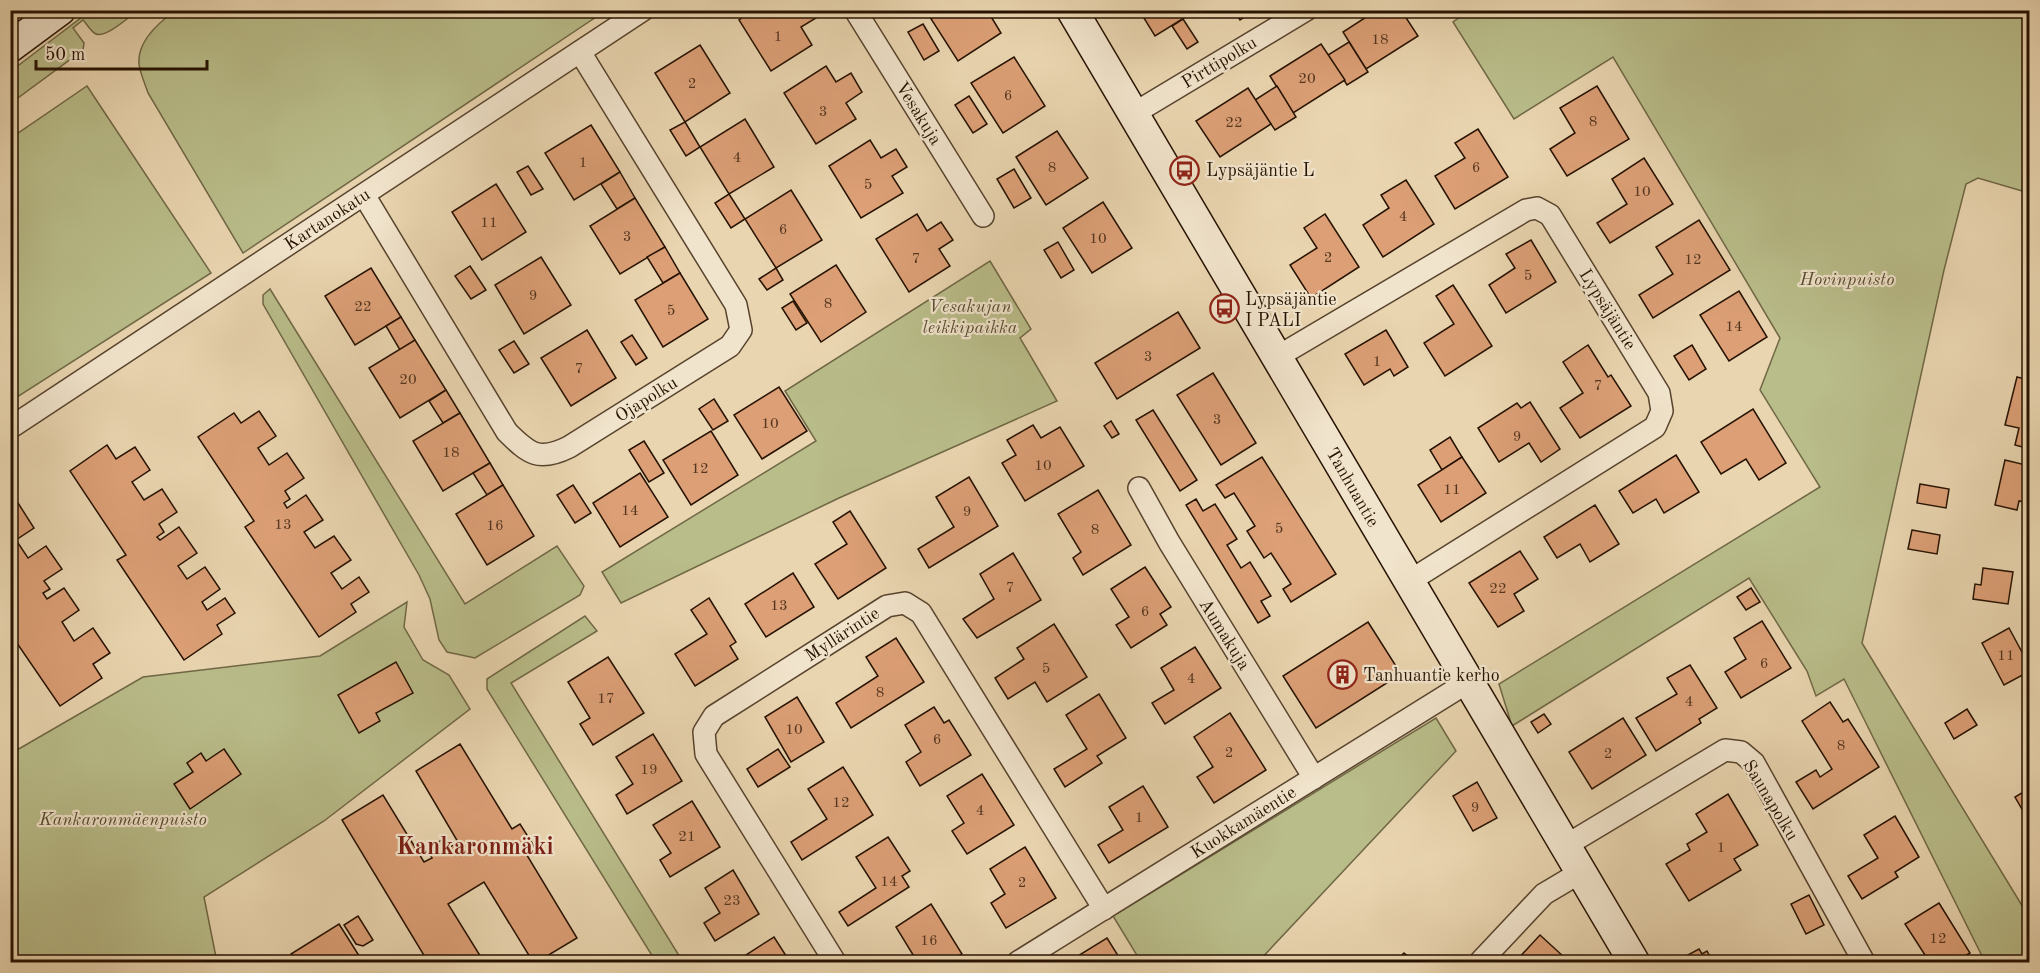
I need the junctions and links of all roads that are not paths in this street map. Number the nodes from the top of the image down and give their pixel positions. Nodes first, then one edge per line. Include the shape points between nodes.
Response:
1 (60, 10) edge
2 (643, 10) edge
3 (855, 10) edge
4 (1072, 10) edge
5 (1306, 10) edge
6 (10, 47) edge
7 (580, 52) junction
8 (1133, 114) junction
9 (364, 195) junction
10 (983, 216) dead end
11 (1277, 357) junction
12 (10, 428) edge
13 (1139, 488) dead end
14 (1408, 582) junction
15 (1468, 682) junction
16 (1314, 778) junction
17 (1565, 846) junction
18 (1581, 872) junction
19 (1104, 909) junction
20 (835, 963) edge
21 (1018, 963) edge
22 (1480, 963) edge
23 (1634, 963) edge
24 (1864, 963) edge

1 - 6 street
2 - 7 street, Kartanokatu
3 - 10 street, Vesakuja
4 - 8 street, Tanhuantie
5 - 8 street, Pirttipolku
7 - 9 street, Kartanokatu
7 - 9 street, Ojapolku via 736,305 741,330 730,346 569,447 554,455 536,455 507,432
8 - 11 street, Tanhuantie
9 - 12 street, Kartanokatu
11 - 14 street, Tanhuantie
11 - 14 street, Lypsäjäntie via 1526,210 1537,208 1550,215 1659,393 1662,411 1654,427
13 - 16 street, Aumakuja
14 - 15 street, Tanhuantie
15 - 16 street, Kuokkamäentie
15 - 17 street, Tanhuantie
16 - 19 street, Kuokkamäentie
17 - 18 street, Tanhuantie
17 - 24 street, Saunapolku via 1725,750 1741,752 1754,763
18 - 22 street via 1545,894
18 - 23 street, Tanhuantie
19 - 20 street, Myllärintie via 921,614 906,603 887,606 714,716 704,732 706,754
19 - 21 street, Kuokkamäentie

